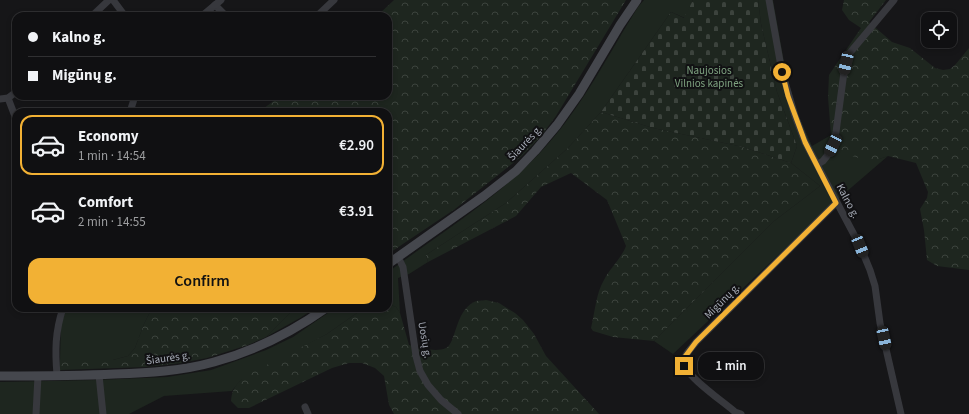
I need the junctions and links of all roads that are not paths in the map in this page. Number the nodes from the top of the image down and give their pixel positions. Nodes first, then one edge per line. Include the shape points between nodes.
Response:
1 (108, 0) edge
2 (113, 0) edge
3 (334, 0) edge
4 (637, 0) edge
5 (769, 0) edge
6 (894, 0) edge
7 (218, 3) edge
8 (96, 12) edge
9 (122, 12) edge
10 (207, 12) edge
11 (224, 12) edge
12 (321, 12) edge
13 (12, 95) edge
14 (8, 98) junction
15 (0, 99) edge
16 (12, 108) edge
17 (818, 164) junction
18 (836, 203) junction
19 (398, 257) junction
20 (392, 261) edge
21 (62, 312) edge
22 (320, 312) edge
23 (57, 375) junction
24 (99, 375) junction
25 (0, 376) edge
26 (38, 376) junction
27 (305, 407) dead end
28 (36, 414) edge
29 (103, 414) edge
30 (308, 414) edge
31 (458, 414) edge
32 (741, 414) edge
33 (900, 414) edge

1 - 8 street
2 - 9 street
3 - 12 street
4 - 19 main road, Šiaurės g. via 579,94 535,151 516,171 484,196
5 - 17 street, Kalno g. via 788,96 805,142
6 - 17 street via 848,55 833,145 827,156
7 - 10 street
7 - 11 street
13 - 14 street
14 - 15 street
14 - 16 street
17 - 18 street, Kalno g.
18 - 32 street, Migūnų g. via 696,342 684,358 684,366 691,376 735,412
18 - 33 street, Kalno g. via 860,246 875,286 880,323
19 - 20 main road, Šiaurės g.
19 - 31 street, Uosių g. via 403,267 420,371 441,400
21 - 23 street via 55,348
22 - 24 main road, Šiaurės g. via 273,340 242,354 180,369
23 - 24 main road, Šiaurės g.
23 - 26 main road, Šiaurės g.
24 - 29 street
25 - 26 main road, Šiaurės g.
26 - 28 street
27 - 30 street

